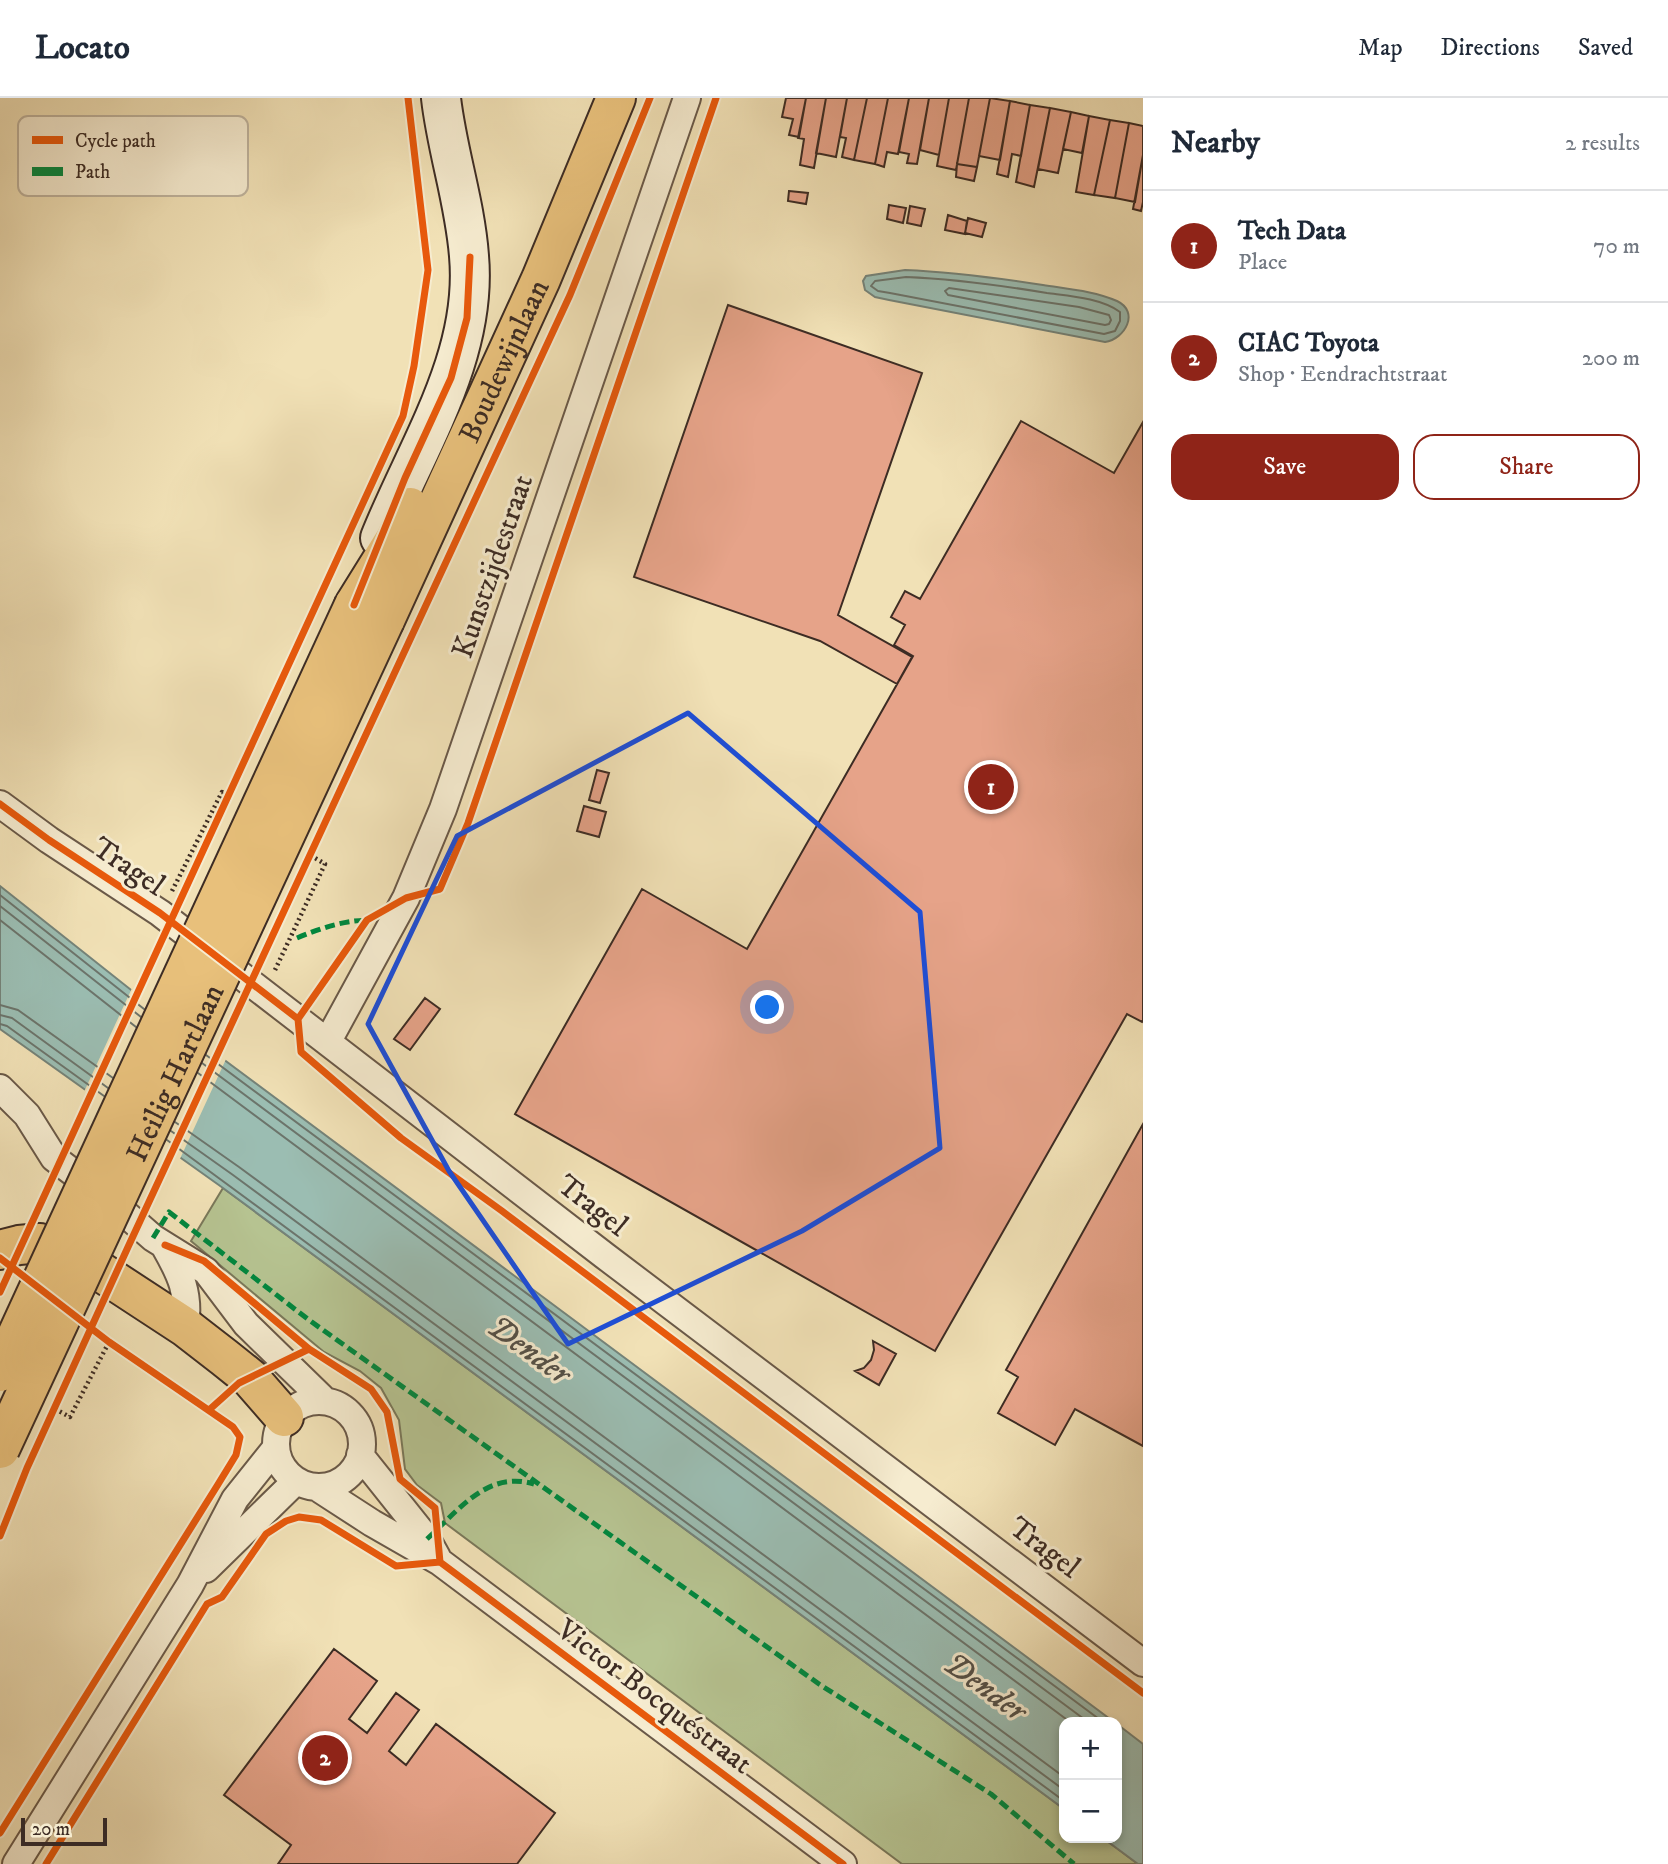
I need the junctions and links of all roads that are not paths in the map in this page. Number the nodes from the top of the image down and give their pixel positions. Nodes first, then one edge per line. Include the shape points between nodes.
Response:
1 (441, 98) edge
2 (588, 98) edge
3 (616, 98) edge
4 (687, 98) edge
5 (369, 612) junction
6 (0, 804) edge
7 (328, 1041) junction
8 (0, 1088) edge
9 (164, 1245) junction
10 (0, 1250) edge
11 (185, 1327) junction
12 (0, 1372) edge
13 (325, 1401) junction
14 (280, 1433) junction
15 (0, 1449) edge
16 (360, 1455) junction
17 (307, 1485) junction
18 (440, 1562) junction
19 (190, 1585) junction
20 (1143, 1663) edge
21 (16, 1864) edge
22 (843, 1864) edge

1 - 5 main road, Boudewijnlaan via 470,257 467,318 451,378 380,536
2 - 5 main road, Boudewijnlaan via 519,271 395,539
3 - 5 main road, Boudewijnlaan via 541,279
4 - 7 street, Kunstzijdestraat via 443,809 406,898
5 - 12 main road, Heilig Hartlaan, bridge
5 - 15 main road, Heilig Hartlaan, bridge
6 - 7 street, Tragel via 160,913
7 - 20 street, Tragel
8 - 9 street via 27,1115 54,1158
9 - 11 street via 182,1276
9 - 13 street via 206,1271 246,1324
10 - 11 main road via 40,1244 75,1255
11 - 14 main road via 250,1378
13 - 14 street via 297,1406
13 - 16 street via 337,1404 355,1420 362,1444
14 - 17 street via 279,1461 286,1473
14 - 19 street via 235,1499
16 - 17 street via 343,1480 329,1486
16 - 18 street
17 - 18 street
17 - 19 street
18 - 22 street, Victor Bocquéstraat
19 - 21 street

